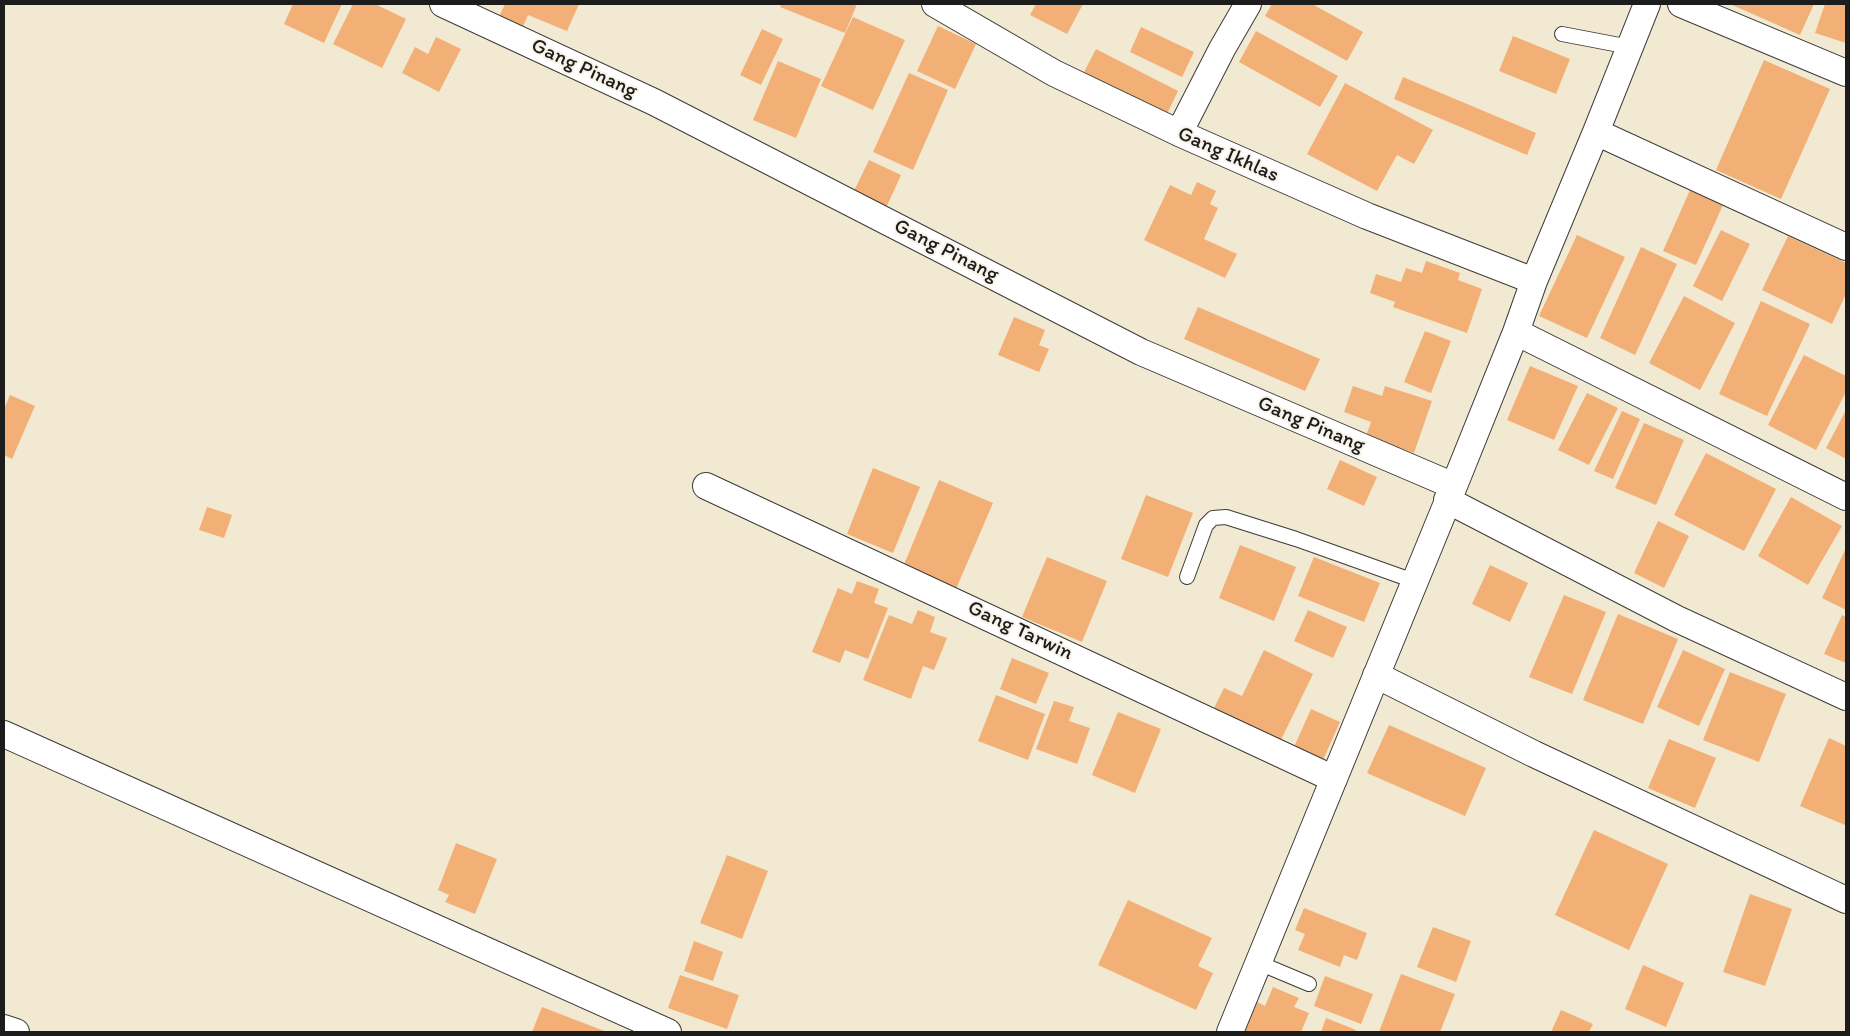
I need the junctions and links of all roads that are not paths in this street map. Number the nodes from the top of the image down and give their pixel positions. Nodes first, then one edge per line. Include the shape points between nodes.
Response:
1 (443, 4) edge
2 (935, 4) edge
3 (1248, 4) edge
4 (1646, 4) edge
5 (1681, 4) edge
6 (965, 11) edge
7 (1562, 34) dead end
8 (1630, 47) junction
9 (1846, 73) edge
10 (1596, 132) junction
11 (1179, 133) junction
12 (1846, 247) edge
13 (1534, 281) junction
14 (1516, 332) junction
15 (706, 486) dead end
16 (1451, 493) junction
17 (1846, 497) edge
18 (1187, 577) dead end
19 (1414, 581) junction
20 (1376, 675) junction
21 (1846, 697) edge
22 (4, 734) edge
23 (1334, 779) junction
24 (1846, 900) edge
25 (1259, 963) junction
26 (1309, 984) dead end
27 (4, 1028) edge
28 (16, 1032) edge
29 (668, 1032) edge
30 (1230, 1032) edge

1 - 16 street, Gang Pinang via 654,102 1141,352
2 - 6 street, Gang Ikhlas
3 - 11 street
4 - 8 street
5 - 9 street
6 - 11 street, Gang Ikhlas via 1054,73
7 - 8 lane
8 - 10 street
10 - 12 street
10 - 13 street
11 - 13 street, Gang Ikhlas via 1367,216
13 - 14 street
14 - 16 street
14 - 17 street
15 - 23 street, Gang Tarwin
16 - 19 street
16 - 21 street, Gang Pinang via 1668,614
18 - 19 lane via 1206,524 1213,518 1226,517
19 - 20 street
20 - 23 street
20 - 24 street via 1534,754
22 - 29 street
23 - 25 street
25 - 26 lane
25 - 30 street
27 - 28 street

